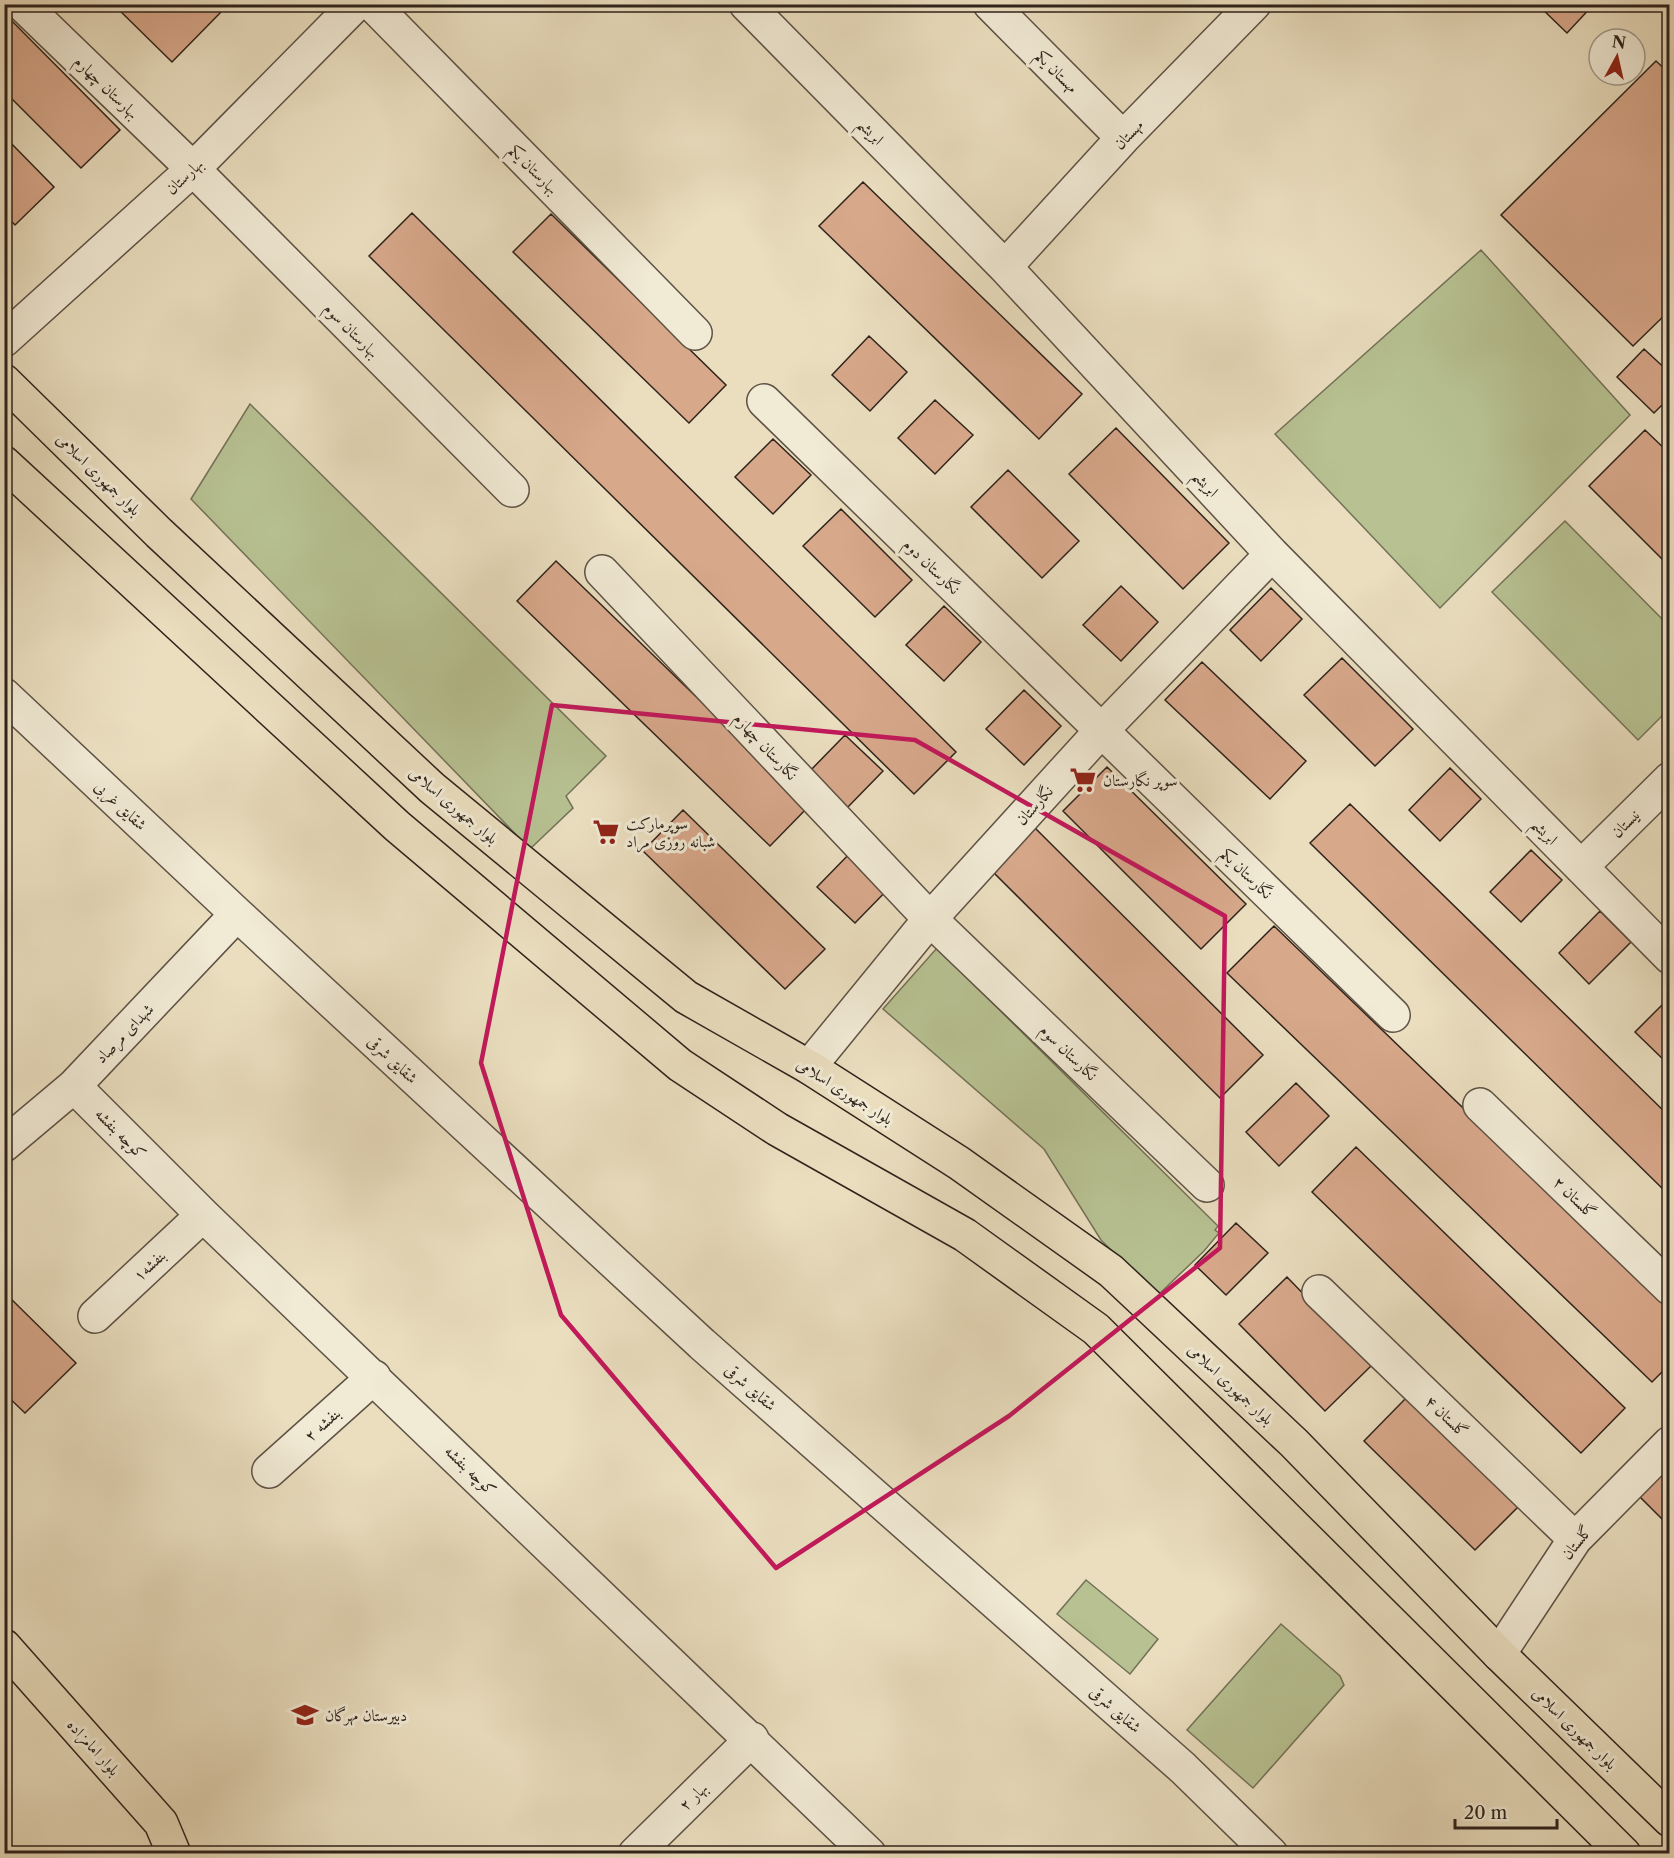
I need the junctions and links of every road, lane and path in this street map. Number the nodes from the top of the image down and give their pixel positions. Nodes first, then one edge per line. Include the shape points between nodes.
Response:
1 (22, 4) edge
2 (356, 4) edge
3 (372, 4) edge
4 (746, 4) edge
5 (990, 4) edge
6 (1254, 4) edge
7 (1123, 138) junction
8 (193, 169) junction
9 (1005, 267) junction
10 (696, 333) dead end
11 (4, 340) edge
12 (4, 381) edge
13 (764, 401) dead end
14 (4, 464) edge
15 (512, 490) dead end
16 (1272, 554) junction
17 (602, 572) dead end
18 (4, 695) edge
19 (1101, 731) junction
20 (1670, 779) edge
21 (432, 788) junction
22 (397, 826) junction
23 (1581, 867) junction
24 (237, 915) junction
25 (930, 919) junction
26 (1670, 957) edge
27 (1393, 1015) dead end
28 (809, 1067) junction
29 (74, 1086) junction
30 (1480, 1105) dead end
31 (4, 1145) edge
32 (1207, 1185) dead end
33 (204, 1215) junction
34 (1670, 1288) edge
35 (1319, 1292) dead end
36 (95, 1316) dead end
37 (374, 1377) junction
38 (1670, 1443) edge
39 (269, 1470) dead end
40 (1575, 1539) junction
41 (4, 1646) edge
42 (1499, 1654) junction
43 (752, 1739) junction
44 (1670, 1820) edge
45 (174, 1854) edge
46 (635, 1854) edge
47 (869, 1854) edge
48 (1272, 1854) edge
49 (1624, 1854) edge

1 - 8 street, بهارستان چهارم
2 - 8 street, بهارستان
3 - 10 street, بهارستان یکم
4 - 9 street, ابریشم
5 - 7 street, مهستان یکم
6 - 7 street, مهستان
7 - 9 street, مهستان
8 - 11 street, بهارستان
8 - 15 street, بهارستان سوم
9 - 16 street, ابریشم
12 - 21 main road, بلوار جمهوری اسلامی via 159,533
13 - 19 street, نگارستان دوم
14 - 22 main road
16 - 19 street, نگارستان
16 - 23 street, ابریشم
17 - 25 street, نگارستان چهارم
18 - 24 street, شقایق غربی
19 - 25 street, نگارستان
19 - 27 street, نگارستان یکم
20 - 23 street, نیستان
21 - 22 main road
21 - 28 main road, بلوار جمهوری اسلامی via 686,997
22 - 49 main road via 680,1065 777,1129 964,1235 1096,1329
23 - 26 street, ابریشم
24 - 29 street, شهدای مرصاد
24 - 48 street, شقایق شرقی via 702,1344 1183,1767
25 - 28 street, نگارستان
25 - 32 street, نگارستان سوم
28 - 42 main road, بلوار جمهوری اسلامی via 959,1163 1111,1271 1293,1443
29 - 31 street, شهدای مرصاد
29 - 33 street, کوچه بنفشه
30 - 34 street, گلستان ۲
33 - 36 street, بنفشه۱
33 - 37 street, کوچه بنفشه
35 - 40 street, گلستان ۴
37 - 39 street, بنفشه ۲
37 - 43 street, کوچه بنفشه
38 - 40 street, گلستان
40 - 42 street, گلستان
41 - 45 main road, بلوار امامزاده via 161,1822
42 - 44 main road, بلوار جمهوری اسلامی
43 - 46 street, بهار ۲
43 - 47 street, کوچه بنفشه

